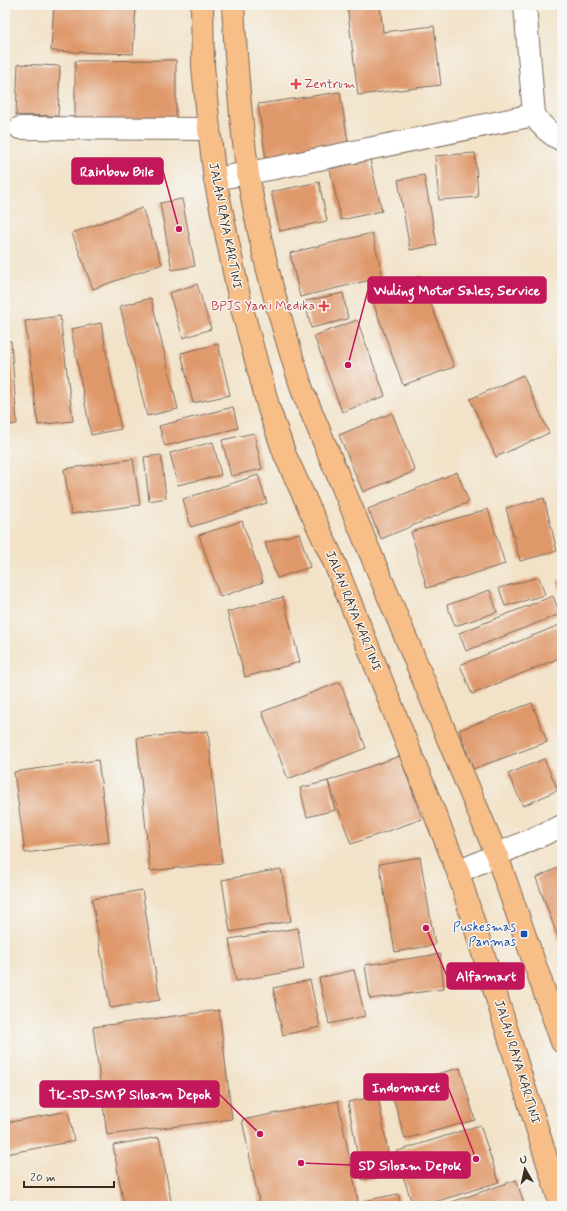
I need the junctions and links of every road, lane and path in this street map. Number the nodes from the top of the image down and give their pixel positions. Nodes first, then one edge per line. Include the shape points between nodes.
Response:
1 (202, 5) edge
2 (233, 5) edge
3 (525, 5) edge
4 (534, 115) junction
5 (20, 128) dead end
6 (208, 129) junction
7 (562, 140) edge
8 (248, 173) junction
9 (215, 179) junction
10 (562, 826) edge
11 (497, 856) junction
12 (458, 872) junction
13 (562, 1042) edge
14 (561, 1206) edge

1 - 6 main road, JALAN RAYA KARTINI
2 - 8 main road via 238,90
3 - 4 street
4 - 7 street via 541,125
4 - 8 street
5 - 6 street
6 - 9 main road, JALAN RAYA KARTINI
8 - 9 street
8 - 11 main road via 283,330 303,392
9 - 12 main road, JALAN RAYA KARTINI via 256,365 285,455 338,572
10 - 11 street
11 - 12 street
11 - 13 main road
12 - 14 main road, JALAN RAYA KARTINI

